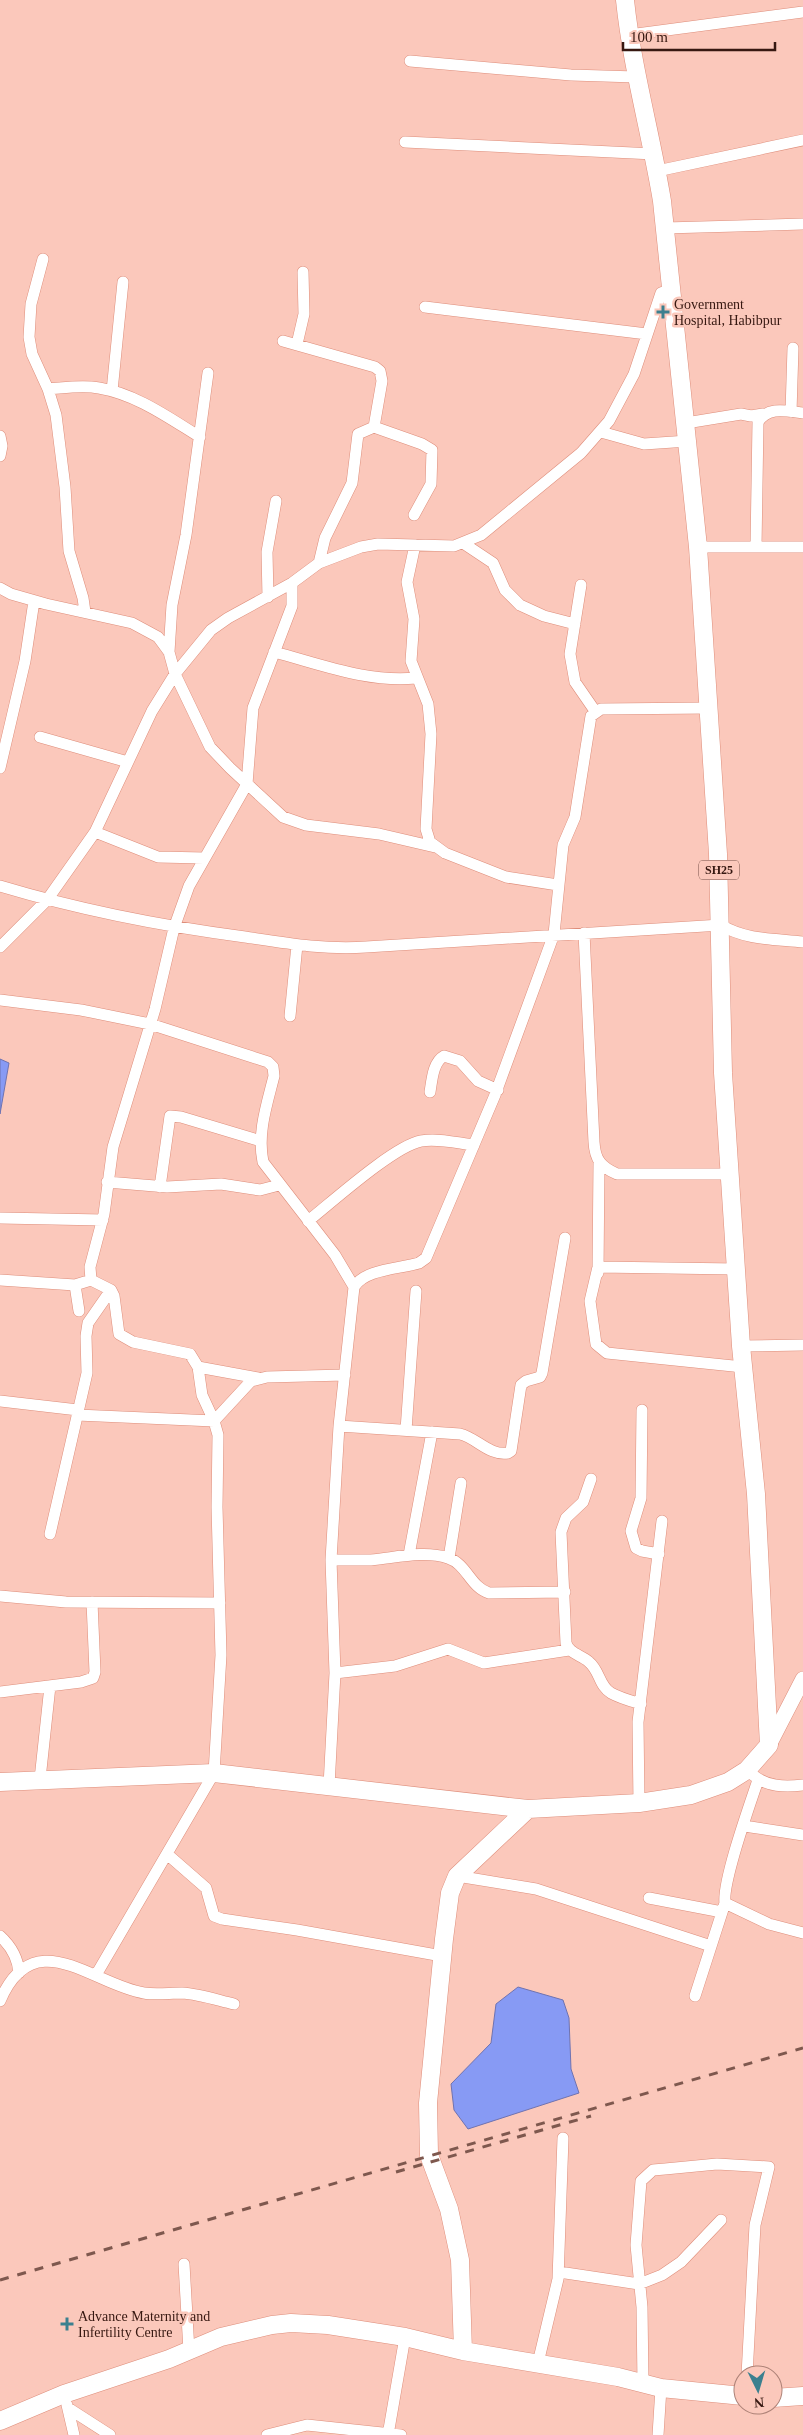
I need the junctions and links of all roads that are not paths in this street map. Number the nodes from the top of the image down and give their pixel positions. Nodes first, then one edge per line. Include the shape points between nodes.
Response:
1 (625, 0) edge
2 (803, 12) edge
3 (629, 35) junction
4 (410, 61) dead end
5 (636, 77) junction
6 (803, 140) edge
7 (405, 142) dead end
8 (656, 162) junction
9 (803, 224) edge
10 (665, 228) junction
11 (43, 259) dead end
12 (303, 272) dead end
13 (123, 282) dead end
14 (672, 289) junction
15 (425, 307) dead end
16 (647, 334) junction
17 (283, 341) dead end
18 (297, 344) junction
19 (794, 348) dead end
20 (208, 373) dead end
21 (48, 389) junction
22 (112, 391) junction
23 (790, 412) junction
24 (803, 413) edge
25 (763, 414) junction
26 (686, 423) junction
27 (374, 427) junction
28 (601, 432) junction
29 (0, 436) edge
30 (200, 437) junction
31 (688, 441) junction
32 (0, 456) edge
33 (276, 501) dead end
34 (414, 515) dead end
35 (463, 543) junction
36 (415, 545) junction
37 (698, 547) junction
38 (756, 547) junction
39 (803, 547) edge
40 (319, 564) junction
41 (292, 583) junction
42 (582, 585) dead end
43 (0, 588) edge
44 (268, 597) junction
45 (34, 601) junction
46 (85, 612) junction
47 (575, 624) junction
48 (169, 652) junction
49 (274, 652) junction
50 (175, 674) junction
51 (416, 678) junction
52 (709, 708) junction
53 (594, 711) junction
54 (4, 730) edge
55 (40, 737) dead end
56 (128, 762) junction
57 (0, 768) edge
58 (247, 784) junction
59 (95, 832) junction
60 (435, 847) junction
61 (204, 858) junction
62 (558, 884) junction
63 (0, 886) edge
64 (46, 900) junction
65 (722, 925) junction
66 (174, 928) junction
67 (584, 932) junction
68 (554, 934) junction
69 (803, 942) edge
70 (297, 945) junction
71 (0, 947) edge
72 (0, 1000) edge
73 (290, 1016) dead end
74 (150, 1024) junction
75 (498, 1090) junction
76 (430, 1092) dead end
77 (261, 1142) junction
78 (474, 1145) junction
79 (599, 1163) junction
80 (730, 1174) junction
81 (107, 1182) junction
82 (279, 1185) junction
83 (160, 1187) junction
84 (0, 1218) edge
85 (102, 1220) junction
86 (308, 1221) junction
87 (565, 1238) dead end
88 (598, 1267) junction
89 (736, 1269) junction
90 (0, 1280) edge
91 (91, 1280) junction
92 (75, 1285) junction
93 (598, 1286) dead end
94 (354, 1287) junction
95 (111, 1290) junction
96 (416, 1291) dead end
97 (79, 1311) dead end
98 (803, 1345) edge
99 (741, 1346) junction
100 (198, 1367) junction
101 (743, 1367) junction
102 (345, 1375) junction
103 (259, 1378) junction
104 (0, 1401) edge
105 (642, 1410) dead end
106 (78, 1413) junction
107 (214, 1421) junction
108 (339, 1426) junction
109 (406, 1430) junction
110 (432, 1432) junction
111 (591, 1479) dead end
112 (461, 1483) dead end
113 (662, 1521) dead end
114 (50, 1534) dead end
115 (659, 1554) junction
116 (409, 1555) junction
117 (450, 1558) junction
118 (331, 1560) junction
119 (565, 1592) junction
120 (0, 1596) edge
121 (92, 1602) junction
122 (220, 1603) junction
123 (569, 1650) junction
124 (335, 1672) junction
125 (803, 1678) edge
126 (50, 1686) junction
127 (0, 1692) edge
128 (641, 1704) junction
129 (769, 1745) junction
130 (214, 1773) junction
131 (752, 1775) junction
132 (40, 1779) junction
133 (0, 1782) edge
134 (803, 1785) edge
135 (328, 1786) junction
136 (639, 1803) junction
137 (528, 1809) junction
138 (744, 1826) junction
139 (803, 1835) edge
140 (167, 1854) junction
141 (457, 1876) junction
142 (649, 1898) dead end
143 (723, 1907) junction
144 (803, 1932) edge
145 (0, 1936) edge
146 (711, 1946) junction
147 (442, 1956) junction
148 (19, 1973) junction
149 (96, 1975) junction
150 (695, 1996) dead end
151 (0, 2001) edge
152 (234, 2004) dead end
153 (563, 2138) dead end
154 (721, 2220) dead end
155 (184, 2264) dead end
156 (559, 2272) junction
157 (639, 2284) junction
158 (405, 2337) junction
159 (189, 2351) junction
160 (463, 2351) junction
161 (538, 2364) junction
162 (748, 2365) edge
163 (643, 2383) junction
164 (661, 2388) junction
165 (733, 2395) edge
166 (803, 2396) edge
167 (783, 2397) edge
168 (66, 2401) junction
169 (0, 2420) edge
170 (388, 2434) edge
171 (74, 2435) edge
172 (110, 2435) edge
173 (267, 2435) edge
174 (401, 2435) edge
175 (658, 2435) edge

1 - 3 main road, SH25
2 - 3 street
3 - 5 main road, SH25
4 - 5 street via 571,75
5 - 8 main road, SH25
6 - 8 street
7 - 8 street
8 - 10 main road, SH25
9 - 10 street
10 - 14 main road, SH25
11 - 21 street via 28,328 32,354
12 - 18 street via 304,314
13 - 22 street
14 - 16 street via 661,293
14 - 26 main road, SH25
15 - 16 street
16 - 28 street via 634,374
17 - 18 street
18 - 27 street via 380,371 382,381
19 - 23 street
20 - 30 street
21 - 22 street via 85,387
21 - 46 street via 56,415 69,551
22 - 30 street via 156,410
23 - 24 street
23 - 25 street
25 - 26 street via 741,414
25 - 38 street via 756,434
26 - 31 main road, SH25
27 - 34 street via 432,450 430,484
27 - 40 street via 358,434 352,483 324,538
28 - 31 street via 644,444
28 - 35 street via 563,469 481,535
29 - 32 street
30 - 48 street via 172,605
31 - 37 main road, SH25
33 - 44 street via 267,552
35 - 36 street via 454,546
35 - 47 street via 493,563 505,590 520,604 544,616
36 - 40 street via 361,546
36 - 51 street via 407,582 414,612 411,661
37 - 38 street
37 - 52 main road, SH25
38 - 39 street
40 - 41 street
41 - 44 street
41 - 49 street via 292,606
42 - 47 street
43 - 45 street
44 - 50 street via 211,630
45 - 46 street
45 - 54 street via 25,661
46 - 48 street via 148,630
47 - 53 street via 570,654 572,669 579,690
48 - 50 street
49 - 51 street via 374,678
49 - 58 street via 253,708
50 - 56 street via 152,711
50 - 58 street via 210,747
51 - 60 street via 425,696 430,719 426,829
52 - 53 street
52 - 65 main road, SH25
53 - 62 street via 588,727 575,817 563,845
54 - 57 street
55 - 56 street
56 - 59 street
58 - 60 street via 283,817 293,822 379,834
58 - 61 street
59 - 61 street via 158,857
59 - 64 street
60 - 62 street via 506,877
61 - 66 street via 189,886
62 - 68 street
63 - 64 street
64 - 66 street
64 - 71 street
65 - 67 street
65 - 69 street via 746,936
65 - 80 main road, SH25 via 724,1073
66 - 70 street
66 - 74 street
67 - 68 street
67 - 79 street via 594,1142
68 - 70 street via 344,948
68 - 75 street
70 - 73 street
72 - 74 street via 81,1010
74 - 77 street via 268,1062 273,1067
74 - 81 street via 113,1147
75 - 76 street via 478,1081 460,1060 444,1056 436,1064
75 - 78 street
77 - 82 street via 263,1162
77 - 83 street via 181,1116 170,1116
78 - 86 street via 434,1140 412,1143
78 - 94 street via 426,1258 358,1279
79 - 80 street via 617,1174
79 - 88 street
80 - 89 main road, SH25
81 - 83 street
81 - 85 street
82 - 83 street via 260,1190 214,1184
82 - 86 street
84 - 85 street
85 - 91 street via 90,1268
86 - 94 street via 335,1255
87 - 110 street via 542,1373 521,1385 511,1450 498,1453 466,1435
88 - 89 street
88 - 93 street
88 - 101 street via 590,1301 596,1344 606,1353
89 - 99 main road, SH25
90 - 92 street
91 - 92 street
91 - 95 street
92 - 97 street
94 - 102 street
95 - 100 street via 119,1334 133,1342 190,1354
95 - 106 street via 88,1323 88,1365
96 - 109 street
98 - 99 street
99 - 101 main road, SH25
100 - 103 street
100 - 107 street via 202,1395
101 - 129 main road, SH25 via 756,1494
102 - 103 street
102 - 108 street
103 - 107 street via 246,1385
104 - 106 street
105 - 115 street via 641,1498 631,1532 636,1548
106 - 107 street
106 - 114 street
107 - 122 street via 218,1435
108 - 109 street
108 - 118 street
109 - 110 street
110 - 116 street
111 - 119 street via 583,1502 562,1523
112 - 117 street
113 - 115 street
115 - 128 street
116 - 117 street
116 - 118 street via 372,1560
117 - 119 street via 457,1562 477,1588 489,1593
118 - 124 street
119 - 123 street via 566,1643
120 - 121 street
121 - 122 street
121 - 126 street via 93,1678
122 - 130 street via 222,1655
123 - 124 street via 484,1663 448,1649 395,1666
123 - 128 street via 589,1661 612,1694
124 - 135 street
125 - 129 main road
126 - 127 street
126 - 132 street
128 - 136 street via 638,1722
129 - 131 main road
130 - 132 main road
130 - 135 main road
130 - 140 street
131 - 134 street via 775,1785
131 - 136 main road via 691,1795
131 - 138 street
132 - 133 main road
135 - 137 main road
136 - 137 main road
137 - 141 main road
138 - 139 street
138 - 143 street
140 - 147 street via 203,1884 214,1916 222,1919
140 - 149 street
141 - 146 street via 536,1889
141 - 147 main road via 450,1893
142 - 143 street
143 - 144 street via 769,1924
143 - 146 street
145 - 148 street via 13,1951 19,1963
146 - 150 street
147 - 160 main road via 428,2103 429,2155 449,2209 460,2260
148 - 149 street via 30,1966 62,1962
148 - 151 street
149 - 152 street via 145,1994 183,1993
153 - 156 street
154 - 157 street via 681,2262 662,2275
155 - 159 street
156 - 157 street
156 - 161 street
157 - 162 street via 638,2190 646,2175 653,2170 716,2164 769,2167 755,2225
157 - 163 street
158 - 159 main road via 328,2325 291,2323 221,2337
158 - 160 main road
158 - 170 street
159 - 168 main road
160 - 161 main road
161 - 163 main road
163 - 164 main road
164 - 165 main road
164 - 175 street
166 - 167 main road
168 - 169 main road
168 - 171 street
168 - 172 street
170 - 173 street via 307,2425
170 - 174 street

